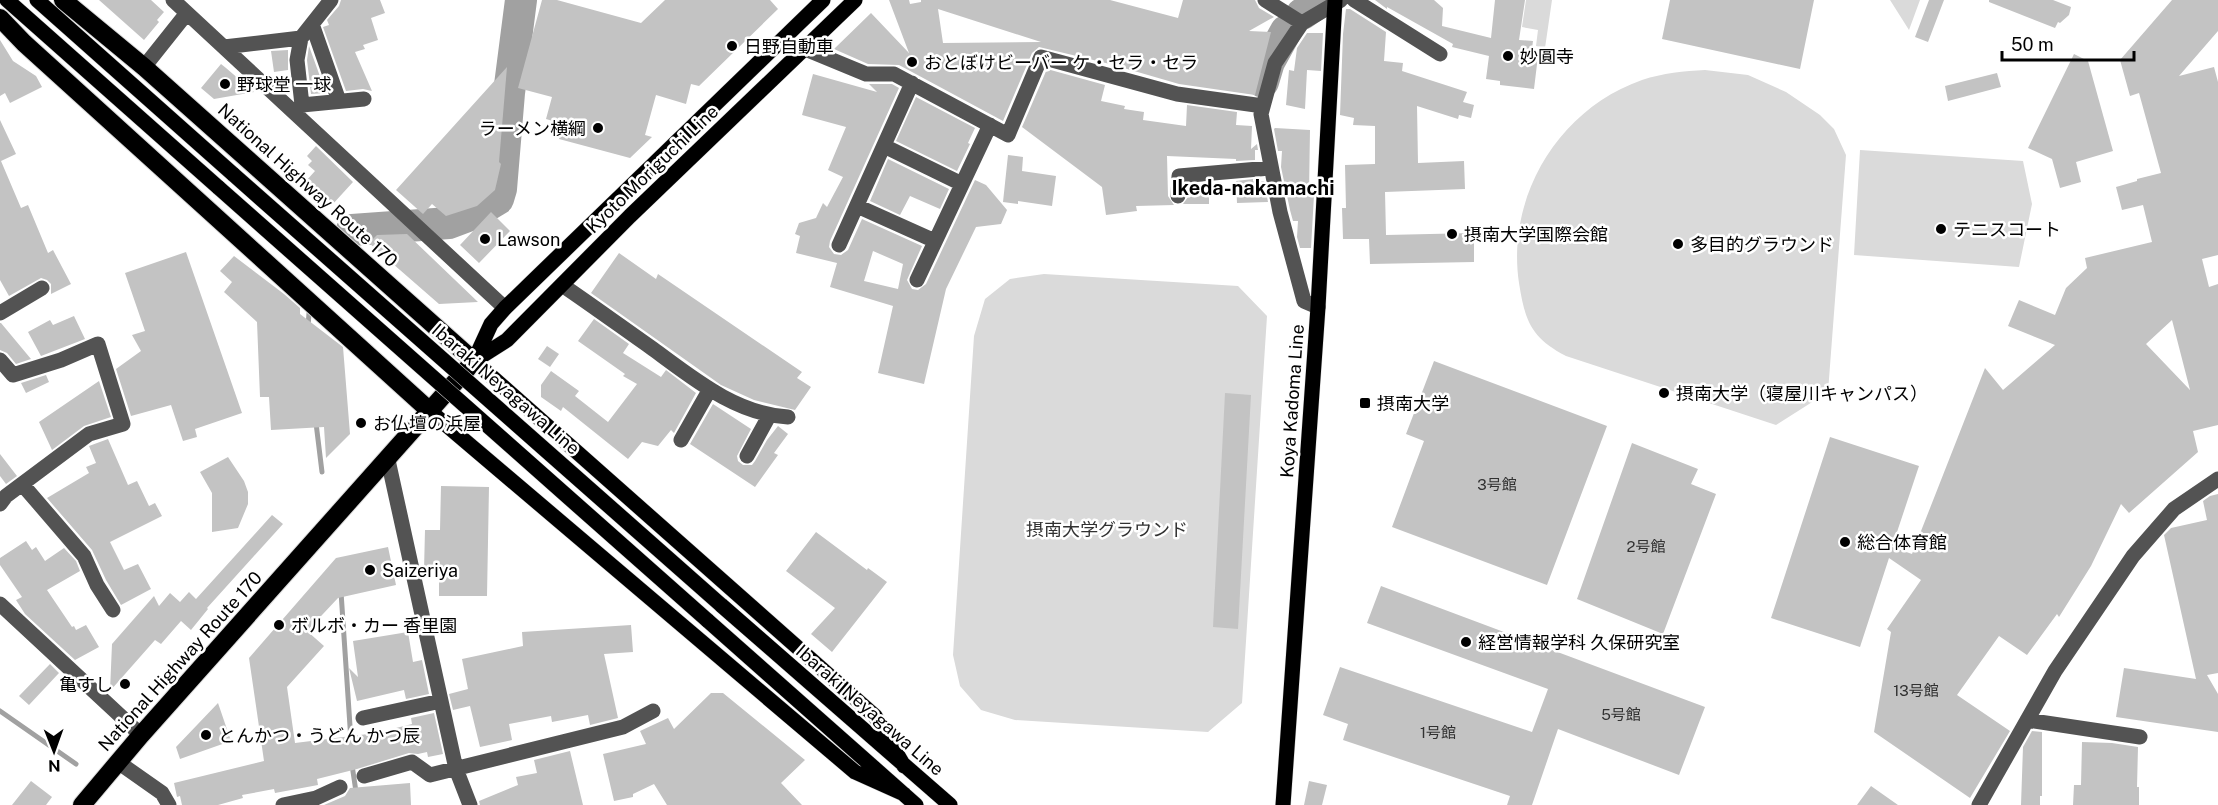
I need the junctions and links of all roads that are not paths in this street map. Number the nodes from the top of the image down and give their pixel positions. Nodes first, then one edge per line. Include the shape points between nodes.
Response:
1 (7, 0) edge
2 (37, 0) edge
3 (63, 0) edge
4 (173, 0) edge
5 (331, 0) edge
6 (823, 0) edge
7 (855, 0) edge
8 (1265, 0) edge
9 (1354, 0) edge
10 (1337, 2) edge
11 (187, 13) junction
12 (0, 18) edge
13 (1302, 23) junction
14 (312, 24) junction
15 (301, 38) junction
16 (224, 47) junction
17 (803, 48) junction
18 (1440, 54) dead end
19 (144, 66) junction
20 (912, 84) junction
21 (364, 99) dead end
22 (339, 101) junction
23 (1259, 106) junction
24 (298, 108) junction
25 (990, 125) junction
26 (884, 146) junction
27 (1266, 169) junction
28 (962, 184) junction
29 (1178, 196) dead end
30 (856, 206) junction
31 (935, 241) junction
32 (839, 245) dead end
33 (917, 280) dead end
34 (562, 285) junction
35 (42, 288) dead end
36 (1318, 307) junction
37 (505, 308) junction
38 (1, 311) edge
39 (0, 360) edge
40 (474, 361) junction
41 (710, 389) junction
42 (431, 412) junction
43 (769, 416) junction
44 (788, 417) dead end
45 (681, 440) dead end
46 (747, 456) dead end
47 (388, 460) junction
48 (2218, 479) edge
49 (22, 484) junction
50 (2, 497) edge
51 (0, 604) edge
52 (113, 610) dead end
53 (441, 701) junction
54 (653, 711) dead end
55 (363, 718) dead end
56 (2027, 720) junction
57 (141, 735) junction
58 (2140, 737) dead end
59 (118, 762) junction
60 (904, 766) junction
61 (456, 769) junction
62 (364, 776) dead end
63 (340, 787) dead end
64 (904, 794) junction
65 (316, 802) edge
66 (82, 805) edge
67 (169, 805) edge
68 (284, 805) edge
69 (470, 805) edge
70 (916, 805) edge
71 (950, 805) edge
72 (1283, 805) edge
73 (1979, 805) edge

1 - 64 main road, bridge
2 - 60 main road, Ibaraki Neyagawa Line, bridge
3 - 19 highway, National Highway Route 170
4 - 11 street
5 - 14 street
6 - 37 main road, Kyoto Moriguchi Line
7 - 17 main road, Kyoto Moriguchi Line
8 - 13 street
9 - 18 street
10 - 13 street
10 - 36 main road, Koya Kadoma Line
11 - 16 street
11 - 19 street
12 - 42 highway
13 - 23 street via 1275,63
14 - 15 street
14 - 22 street
15 - 16 street
15 - 24 street via 297,60
16 - 24 street
17 - 20 street via 866,74 894,74
17 - 34 main road, Kyoto Moriguchi Line
19 - 40 highway, National Highway Route 170
20 - 25 street
20 - 26 street
21 - 22 street
22 - 24 street
23 - 25 street via 1177,94 1041,57 1008,135
23 - 27 street
24 - 37 street
25 - 28 street
26 - 28 street
26 - 30 street
27 - 29 street via 1179,176
27 - 36 street via 1305,301
28 - 31 street
30 - 31 street
30 - 32 street
31 - 33 street
34 - 40 main road, Kyoto Moriguchi Line via 507,340
34 - 41 street
35 - 38 street
36 - 72 main road, Koya Kadoma Line
37 - 40 main road, Kyoto Moriguchi Line via 491,324
39 - 49 street via 13,375 98,344 123,424 89,434
40 - 42 highway, National Highway Route 170
40 - 60 main road via 875,716
41 - 43 street via 741,407
41 - 45 street
42 - 47 highway, National Highway Route 170
42 - 64 main road via 855,772
43 - 44 street
43 - 46 street
47 - 53 street
47 - 57 highway, National Highway Route 170
48 - 56 street via 2174,509 2133,556 2055,671
49 - 50 street
49 - 52 street via 84,556
51 - 57 street
53 - 55 street
53 - 61 street
54 - 61 street via 623,727
56 - 58 street
56 - 73 street
57 - 59 highway, National Highway Route 170
59 - 66 highway, National Highway Route 170
59 - 67 street via 162,793
60 - 71 main road, Ibaraki Neyagawa Line
61 - 62 street via 430,775 412,762
61 - 69 street
63 - 65 street
64 - 70 main road
65 - 68 street

